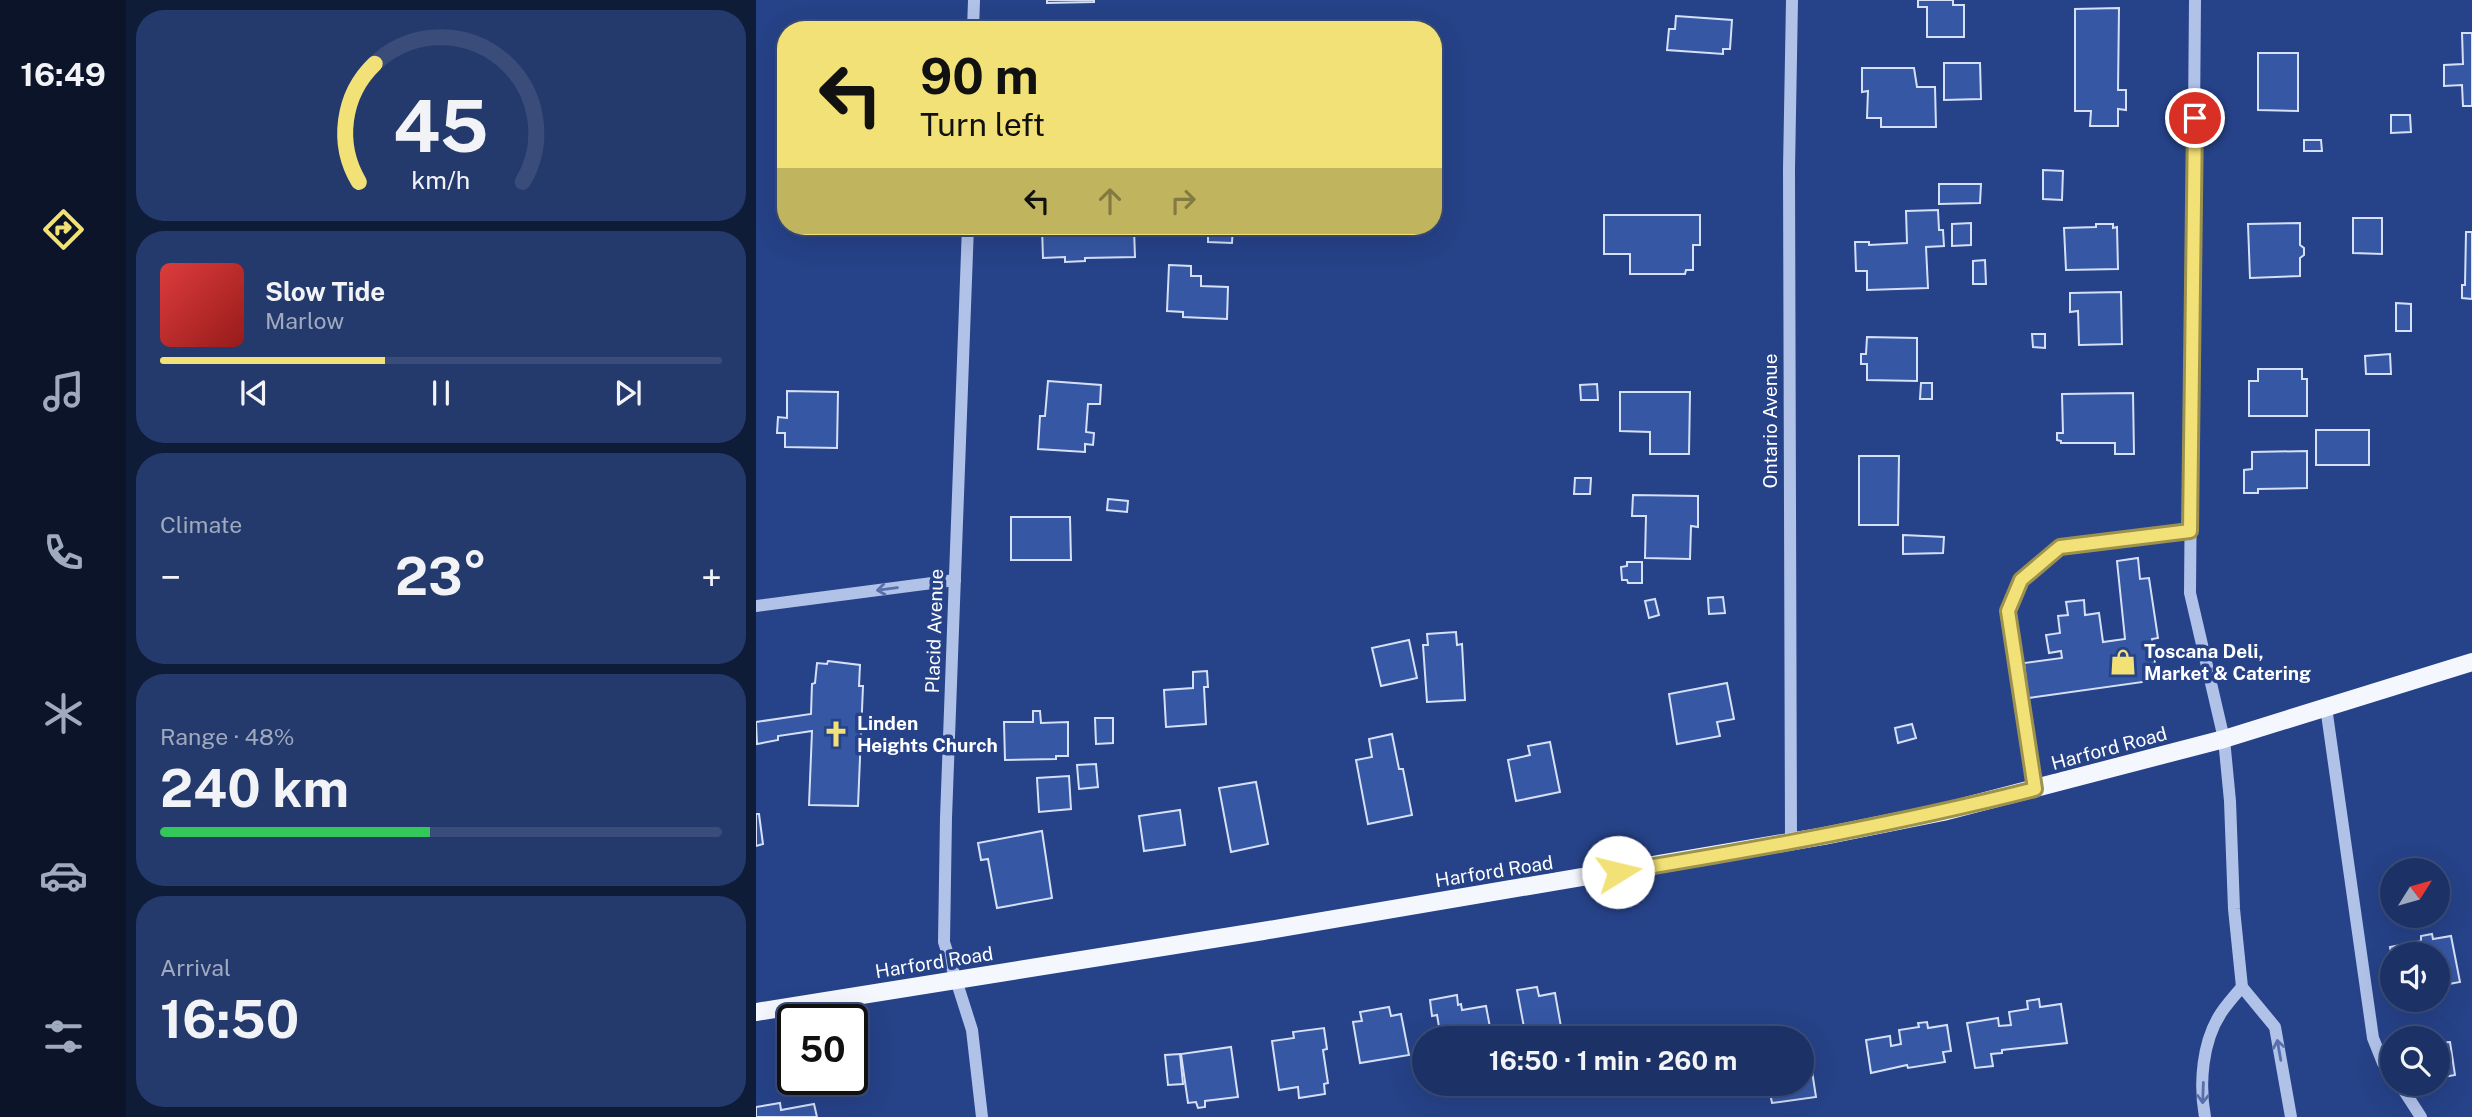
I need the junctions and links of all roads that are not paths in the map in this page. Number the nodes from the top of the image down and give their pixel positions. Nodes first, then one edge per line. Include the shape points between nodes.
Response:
1 (974, 0) edge
2 (1792, 0) edge
3 (2195, 0) edge
4 (973, 21) edge
5 (968, 235) edge
6 (2190, 531) junction
7 (955, 580) junction
8 (756, 606) edge
9 (2472, 662) edge
10 (2326, 707) junction
11 (2224, 739) junction
12 (2035, 789) junction
13 (1791, 843) junction
14 (956, 979) junction
15 (2242, 987) junction
16 (756, 1012) edge
17 (2380, 1056) edge
18 (2407, 1096) edge
19 (982, 1117) edge
20 (2205, 1117) edge
21 (2291, 1117) edge
22 (2421, 1117) edge

1 - 4 street
2 - 13 street, Ontario Avenue
3 - 6 street
5 - 7 street, Placid Avenue
6 - 11 street via 2190,593
6 - 12 street via 2060,547 2021,580 2008,611
7 -> 8 street
7 - 14 street, Placid Avenue via 944,942
9 - 10 main road, Harford Road
10 - 11 main road, Harford Road
10 - 17 street via 2373,1038
11 - 12 main road, Harford Road
11 - 15 street
12 - 13 main road, Harford Road
13 - 14 main road, Harford Road
14 - 16 main road, Harford Road
14 - 19 street, Placid Avenue via 972,1030
15 -> 20 street via 2220,1013 2205,1046
21 -> 15 street via 2274,1027
18 - 22 street

